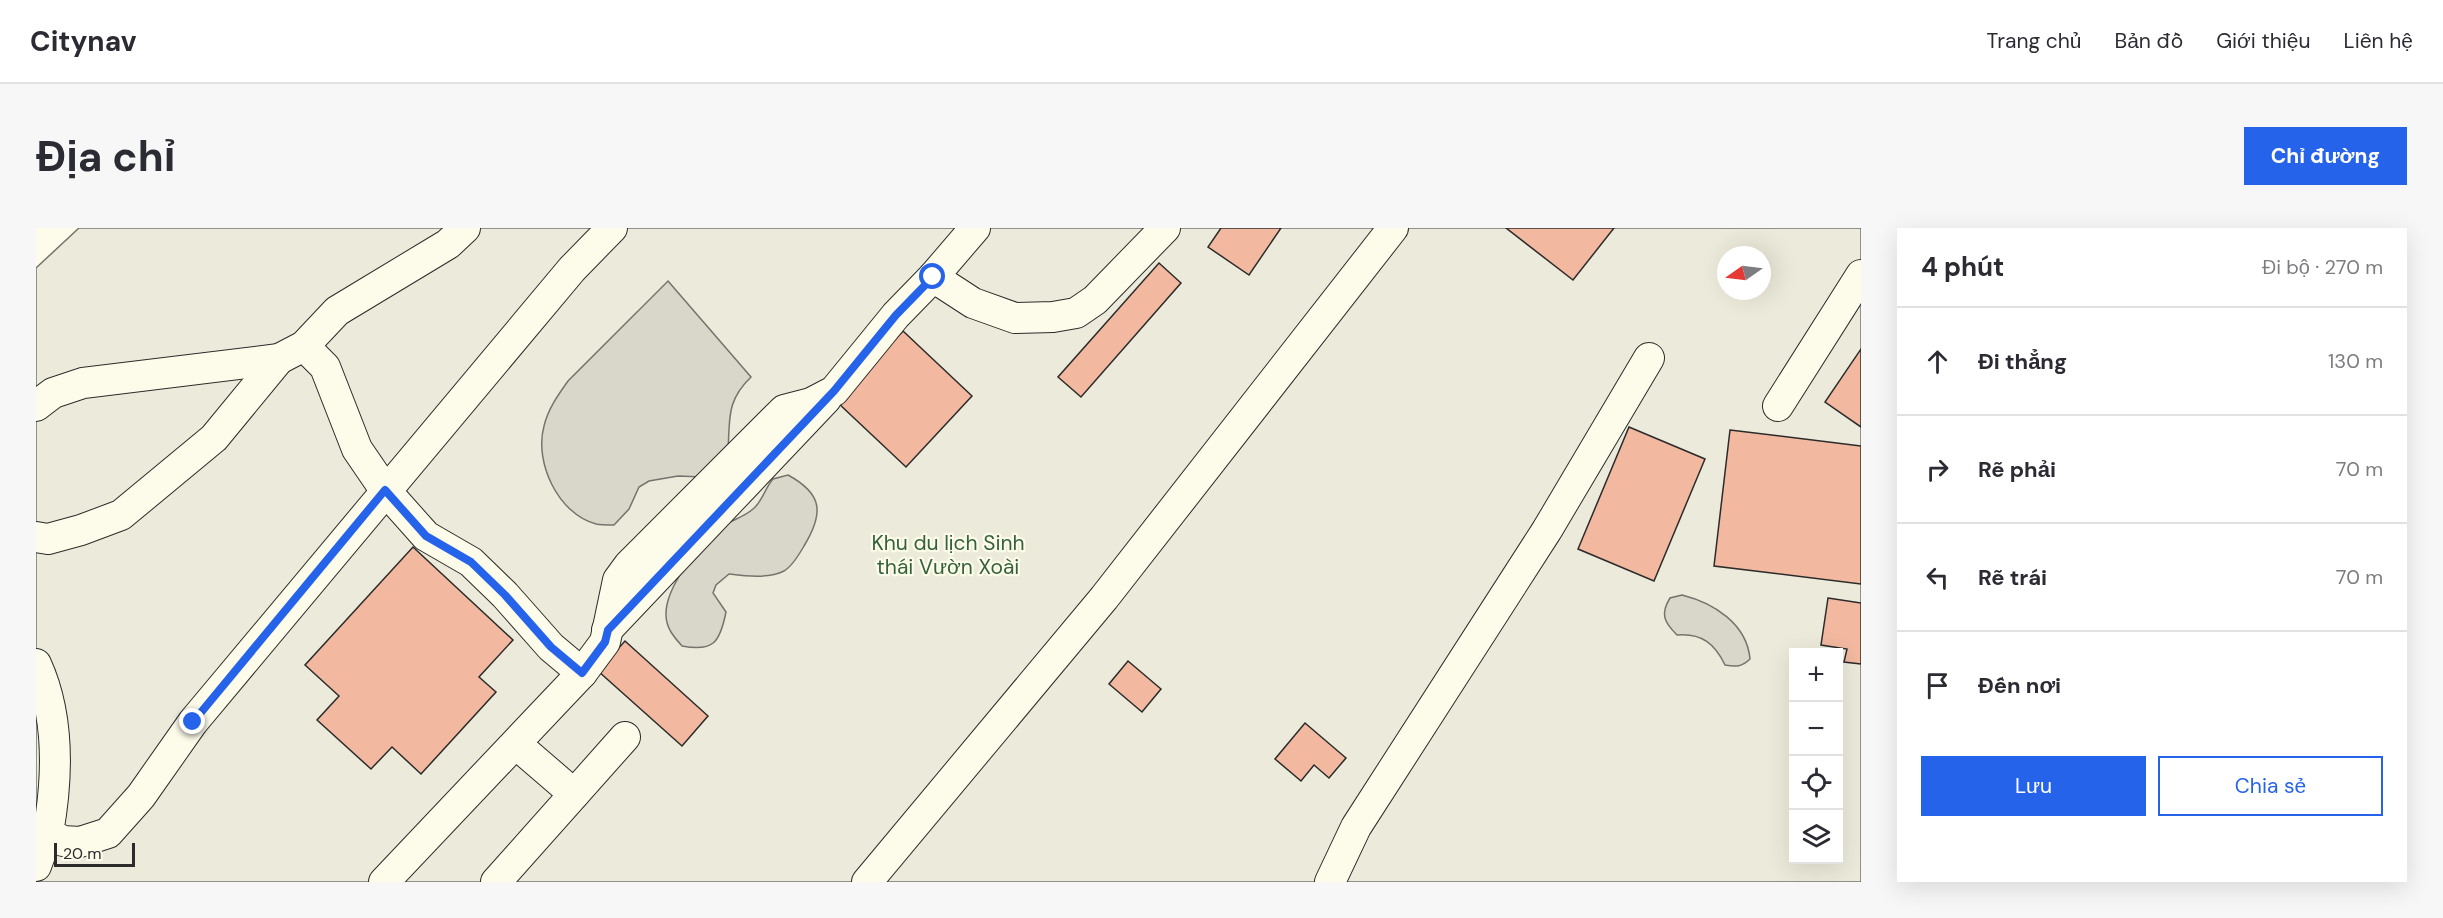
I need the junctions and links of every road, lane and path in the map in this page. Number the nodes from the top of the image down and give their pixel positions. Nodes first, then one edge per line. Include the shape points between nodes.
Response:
1 (465, 228) edge
2 (612, 228) edge
3 (975, 228) edge
4 (1165, 228) edge
5 (1393, 228) edge
6 (1861, 275) edge
7 (933, 277) junction
8 (291, 353) junction
9 (1649, 358) dead end
10 (36, 406) edge
11 (1778, 406) dead end
12 (385, 490) junction
13 (36, 537) edge
14 (36, 664) edge
15 (582, 673) junction
16 (625, 737) dead end
17 (516, 744) junction
18 (574, 794) junction
19 (48, 833) junction
20 (36, 866) edge
21 (383, 881) edge
22 (496, 882) edge
23 (867, 882) edge
24 (1330, 882) edge

1 - 8 street via 448,244 337,311
2 - 12 street via 572,269
3 - 7 street
4 - 7 street via 1095,300 1076,313 1015,318 973,303
5 - 23 street via 1104,598
6 - 11 street
7 - 15 street via 896,315 834,391 811,403 784,410 629,565 618,580 605,642
8 - 10 street via 82,383 53,393
8 - 12 street via 325,367 357,449
8 - 13 street via 214,438 122,515 48,539
9 - 24 street via 1547,530 1356,827
12 - 15 street via 426,536 471,562 551,647
12 - 19 street via 193,722 141,796 108,834 80,842 63,841
14 - 19 street via 52,706 55,794
15 - 17 street
16 - 18 street
17 - 18 street
17 - 21 street
18 - 22 street
19 - 20 street

